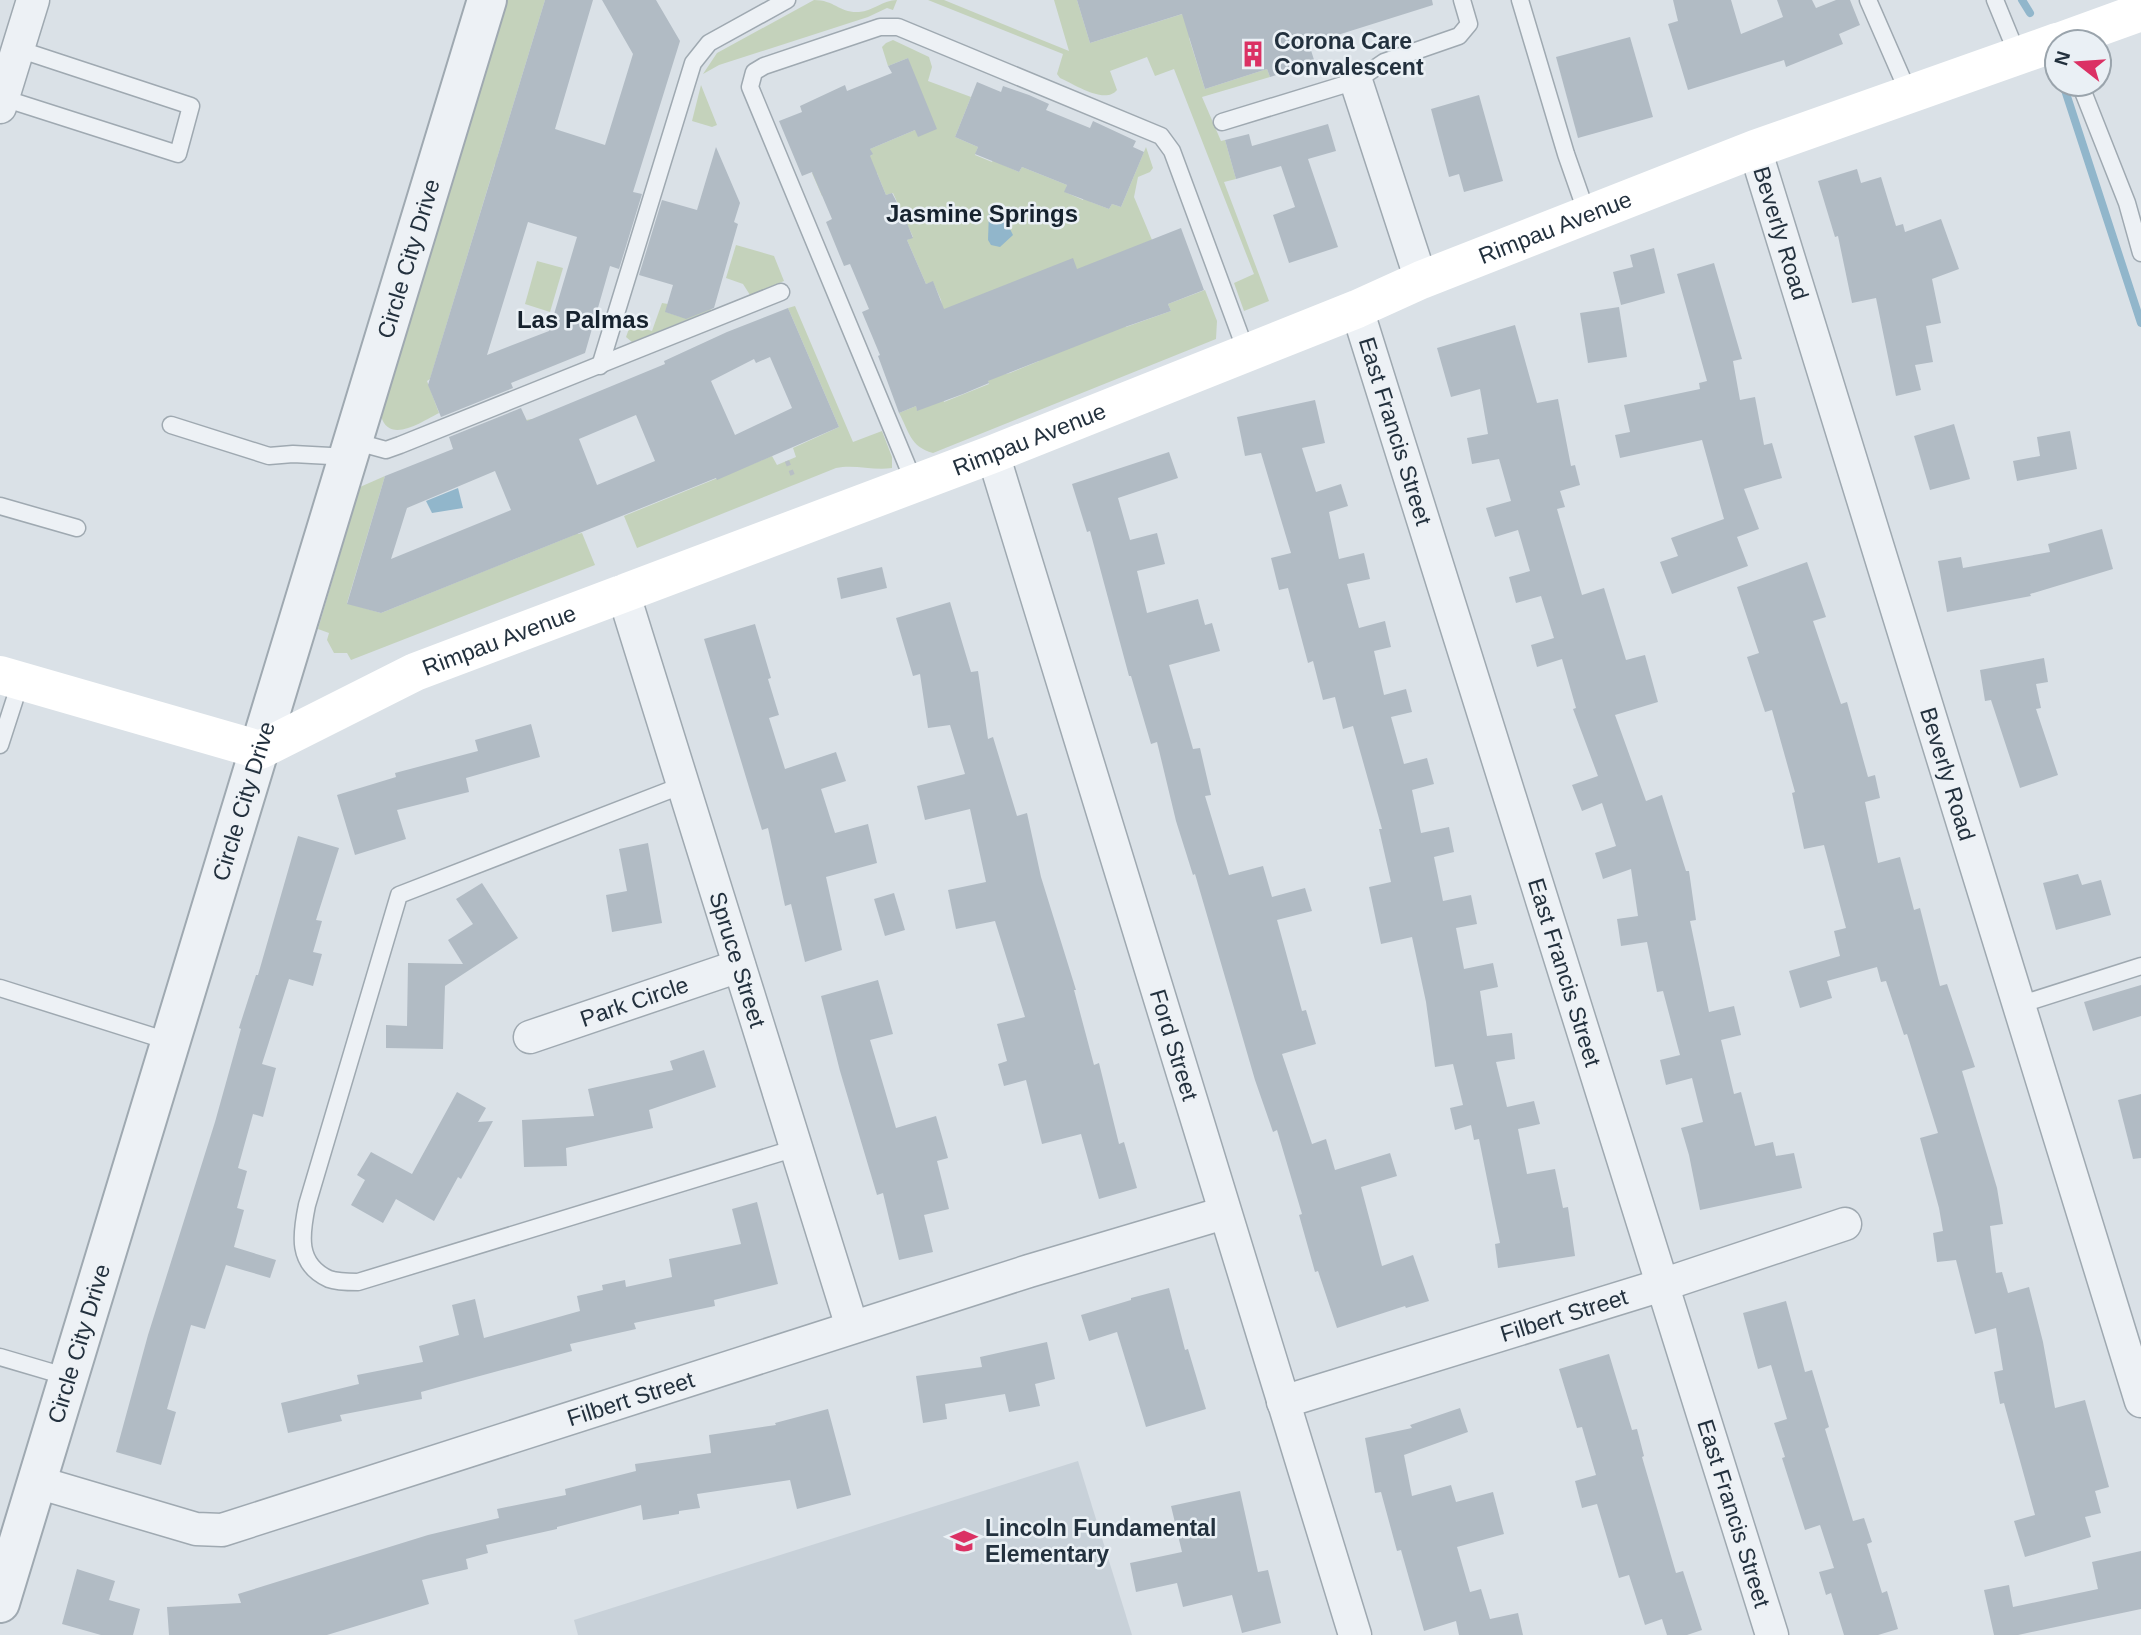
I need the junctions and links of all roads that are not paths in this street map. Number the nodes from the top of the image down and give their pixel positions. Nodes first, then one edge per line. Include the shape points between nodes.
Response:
1 (33, 0) edge
2 (487, 0) edge
3 (787, 0) edge
4 (1462, 0) edge
5 (1520, 0) edge
6 (1868, 0) edge
7 (1995, 0) edge
8 (2141, 12) edge
9 (2098, 28) edge
10 (2043, 48) edge
11 (18, 49) junction
12 (2018, 57) junction
13 (1356, 81) junction
14 (2, 95) edge
15 (1910, 95) junction
16 (2086, 98) edge
17 (1222, 122) dead end
18 (1755, 149) junction
19 (1588, 215) junction
20 (2141, 253) edge
21 (1421, 280) junction
22 (781, 292) dead end
23 (1357, 309) junction
24 (1246, 351) junction
25 (600, 366) junction
26 (171, 425) dead end
27 (351, 449) junction
28 (993, 454) junction
29 (914, 482) junction
30 (0, 506) edge
31 (77, 528) dead end
32 (623, 592) junction
33 (10, 677) edge
34 (0, 745) edge
35 (260, 750) junction
36 (682, 785) junction
37 (739, 966) junction
38 (2141, 966) edge
39 (0, 988) edge
40 (2019, 1005) junction
41 (530, 1037) dead end
42 (171, 1042) junction
43 (796, 1148) junction
44 (1224, 1213) junction
45 (1845, 1224) dead end
46 (1662, 1285) junction
47 (852, 1327) junction
48 (0, 1357) edge
49 (68, 1377) junction
50 (2141, 1401) edge
51 (1283, 1402) junction
52 (37, 1482) junction
53 (0, 1603) edge
54 (1354, 1635) edge
55 (1772, 1635) edge

1 - 11 street
2 - 27 street, Circle City Drive
3 - 25 lane via 709,43 693,63
4 - 13 lane via 1469,24 1459,36 1384,62
5 - 19 lane
6 - 15 lane
7 - 12 lane
8 - 9 main road, Rimpau Avenue
10 - 12 main road, Rimpau Avenue
11 - 14 street
11 - 14 lane via 191,106 178,154
12 - 15 main road, Rimpau Avenue
13 - 17 lane
13 - 21 street
15 - 18 main road, Rimpau Avenue
16 - 20 lane via 2127,203
18 - 19 main road, Rimpau Avenue
18 - 40 street, Beverly Road
19 - 21 main road, Rimpau Avenue
21 - 23 main road, Rimpau Avenue
22 - 25 lane
23 - 24 main road, Rimpau Avenue
23 - 46 street, East Francis Street
24 - 28 main road, Rimpau Avenue
24 - 29 lane via 1172,151 1161,136 898,27 880,27 764,66 754,72 750,87
25 - 27 lane via 386,450
26 - 27 lane via 269,456
27 - 35 street, Circle City Drive
28 - 29 main road, Rimpau Avenue
28 - 44 street, Ford Street
29 - 32 main road, Rimpau Avenue
30 - 31 lane
32 - 35 main road, Rimpau Avenue via 415,672
32 - 36 street, Spruce Street
33 - 34 lane via 7,722
33 - 35 main road
35 - 42 street, Circle City Drive
36 - 37 street, Spruce Street
36 - 43 lane via 399,895 307,1205 300,1235 309,1264 330,1280 358,1282
37 - 41 street, Park Circle
37 - 43 street, Spruce Street
38 - 40 lane
39 - 42 lane
40 - 50 street, Beverly Road
42 - 49 street, Circle City Drive
43 - 47 street, Spruce Street
44 - 47 street, Filbert Street
44 - 51 street, Ford Street
45 - 46 street, Filbert Street
46 - 51 street, Filbert Street
46 - 55 street, East Francis Street
47 - 52 street, Filbert Street via 222,1530 196,1528
48 - 49 lane
49 - 52 street, Circle City Drive
51 - 54 street, Ford Street
52 - 53 street, Circle City Drive

